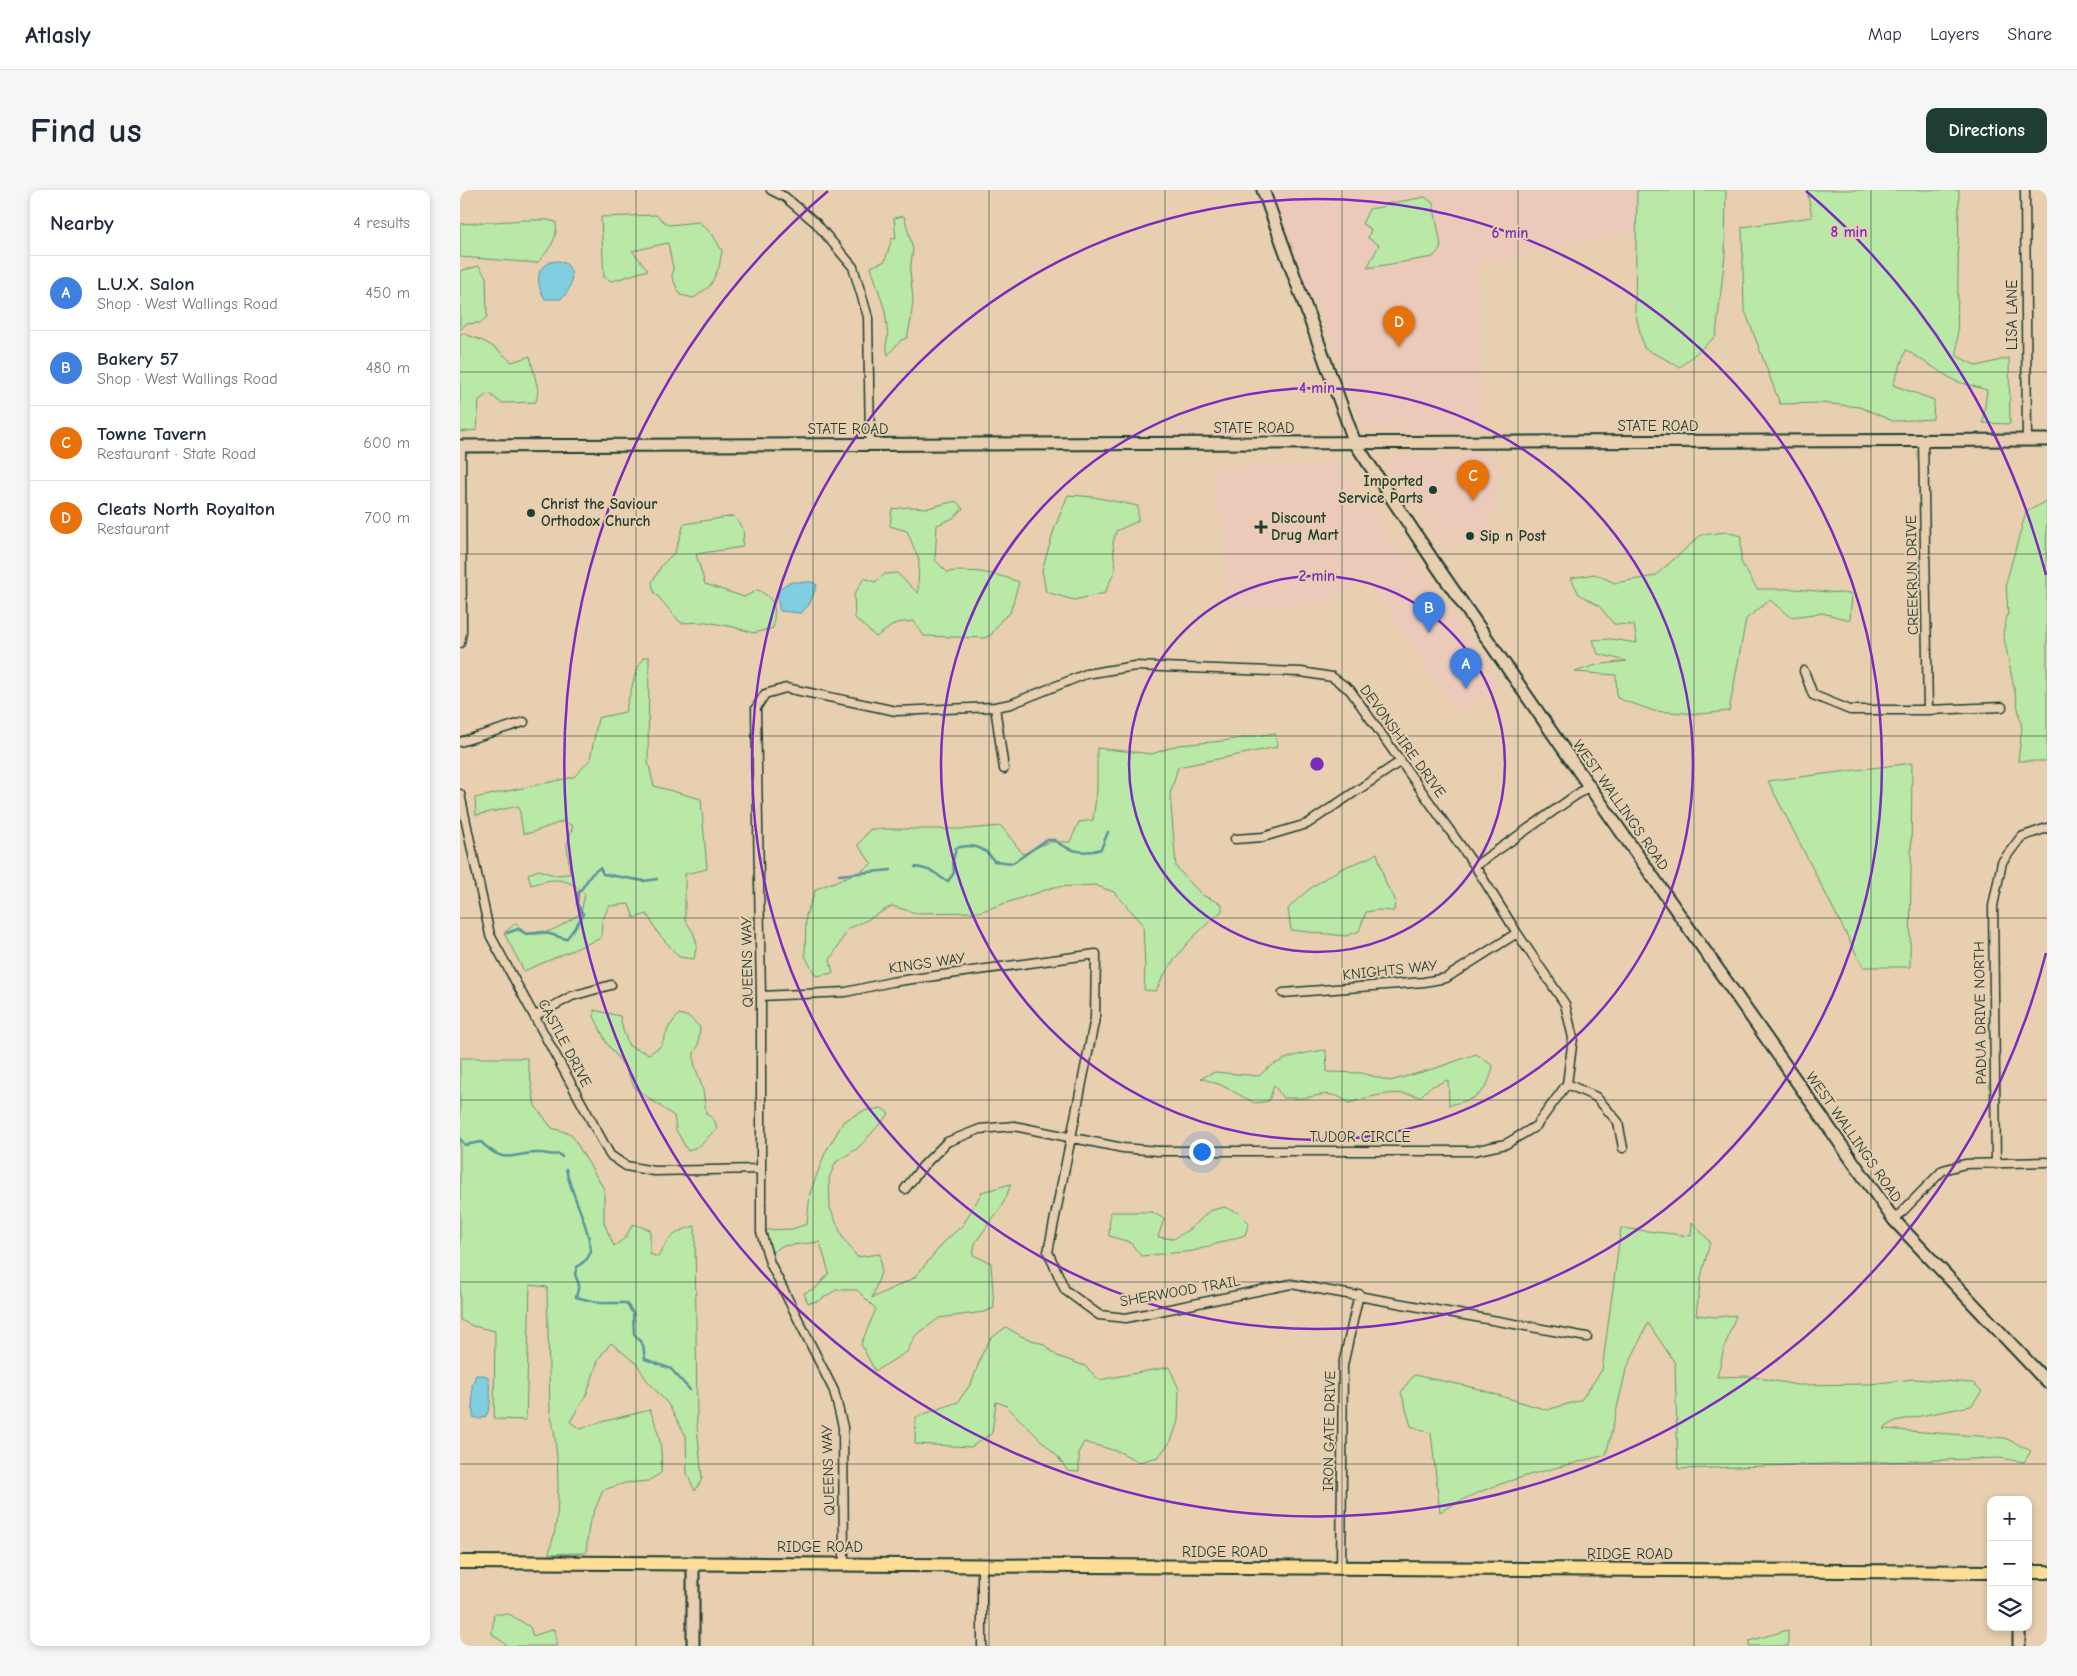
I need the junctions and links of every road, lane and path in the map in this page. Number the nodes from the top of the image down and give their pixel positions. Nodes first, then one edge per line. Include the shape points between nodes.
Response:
1 (771, 190) edge
2 (1262, 190) edge
3 (2025, 190) edge
4 (787, 194) edge
5 (1923, 440) junction
6 (2027, 440) junction
7 (2047, 440) edge
8 (1355, 443) junction
9 (870, 444) junction
10 (460, 446) edge
11 (460, 644) edge
12 (1804, 670) dead end
13 (1104, 671) joint
14 (996, 707) junction
15 (2002, 707) dead end
16 (1928, 710) junction
17 (524, 722) dead end
18 (460, 742) edge
19 (1401, 761) junction
20 (1004, 769) dead end
21 (1589, 786) junction
22 (460, 794) edge
23 (2047, 828) edge
24 (1235, 839) dead end
25 (1475, 866) junction
26 (1516, 933) junction
27 (1096, 954) joint
28 (612, 985) dead end
29 (1284, 993) dead end
30 (761, 996) junction
31 (535, 1016) junction
32 (1567, 1084) junction
33 (1072, 1136) junction
34 (1623, 1148) dead end
35 (2047, 1162) edge
36 (1996, 1164) junction
37 (761, 1170) junction
38 (905, 1189) dead end
39 (1894, 1220) junction
40 (1359, 1294) junction
41 (1586, 1337) dead end
42 (2047, 1382) edge
43 (460, 1562) edge
44 (693, 1563) junction
45 (844, 1563) junction
46 (982, 1566) junction
47 (1341, 1569) junction
48 (1987, 1572) edge
49 (2032, 1572) edge
50 (2047, 1572) edge
51 (2019, 1631) edge
52 (693, 1646) edge
53 (982, 1646) edge
54 (2019, 1646) edge

1 - 4 street
2 - 8 main road, WEST WALLINGS ROAD
3 - 6 street, LISA LANE
4 - 9 street via 853,267 868,318
5 - 6 main road, STATE ROAD
5 - 8 main road, STATE ROAD
5 - 16 street, CREEKRUN DRIVE
6 - 7 main road, STATE ROAD
8 - 9 main road, STATE ROAD
8 - 21 main road, WEST WALLINGS ROAD
9 - 10 main road, STATE ROAD
10 - 11 street
12 - 16 street via 1813,694 1850,710
13 - 14 street, QUEENS WAY via 1086,674
13 - 19 street, DEVONSHIRE DRIVE via 1135,666 1176,666 1301,672 1332,677 1350,690
14 - 20 street
14 - 30 street, QUEENS WAY via 896,711 786,688 765,694 756,708
15 - 16 street
17 - 18 street
19 - 24 street via 1307,824 1263,837
19 - 25 street, DEVONSHIRE DRIVE
21 - 25 street
21 - 39 main road, WEST WALLINGS ROAD
22 - 31 street, CASTLE DRIVE via 490,936
23 - 36 street, PADUA DRIVE NORTH via 2021,837 2002,862 1993,906
25 - 26 street
26 - 29 street, KNIGHTS WAY via 1446,978
26 - 32 street via 1565,1004 1572,1038
27 - 30 street, KINGS WAY via 891,982 846,992
27 - 33 street, SHERWOOD TRAIL via 1095,1018
28 - 31 street via 572,996
30 - 37 street, QUEENS WAY
31 - 37 street, CASTLE DRIVE via 610,1155 626,1166 654,1171
32 - 33 street, TUDOR CIRCLE via 1536,1126 1506,1144 1473,1151 1158,1151 1124,1148
32 - 34 street via 1596,1096 1618,1122
33 - 38 street, TUDOR CIRCLE via 1014,1126 980,1129 947,1142
33 - 40 street, SHERWOOD TRAIL via 1048,1252 1065,1290 1099,1315 1126,1318 1291,1284
35 - 36 street
36 - 39 street via 1965,1164 1943,1170
37 - 45 street, QUEENS WAY via 761,1232 770,1263 834,1391 843,1427
39 - 42 main road, WEST WALLINGS ROAD
40 - 41 street, SHERWOOD TRAIL
40 - 47 street, IRON GATE DRIVE via 1343,1365
43 - 44 main road, RIDGE ROAD
44 - 45 main road, RIDGE ROAD
44 - 52 main road
45 - 46 main road, RIDGE ROAD
46 - 47 main road, RIDGE ROAD
46 - 53 street
47 - 48 main road, RIDGE ROAD
49 - 50 main road
51 - 54 main road

